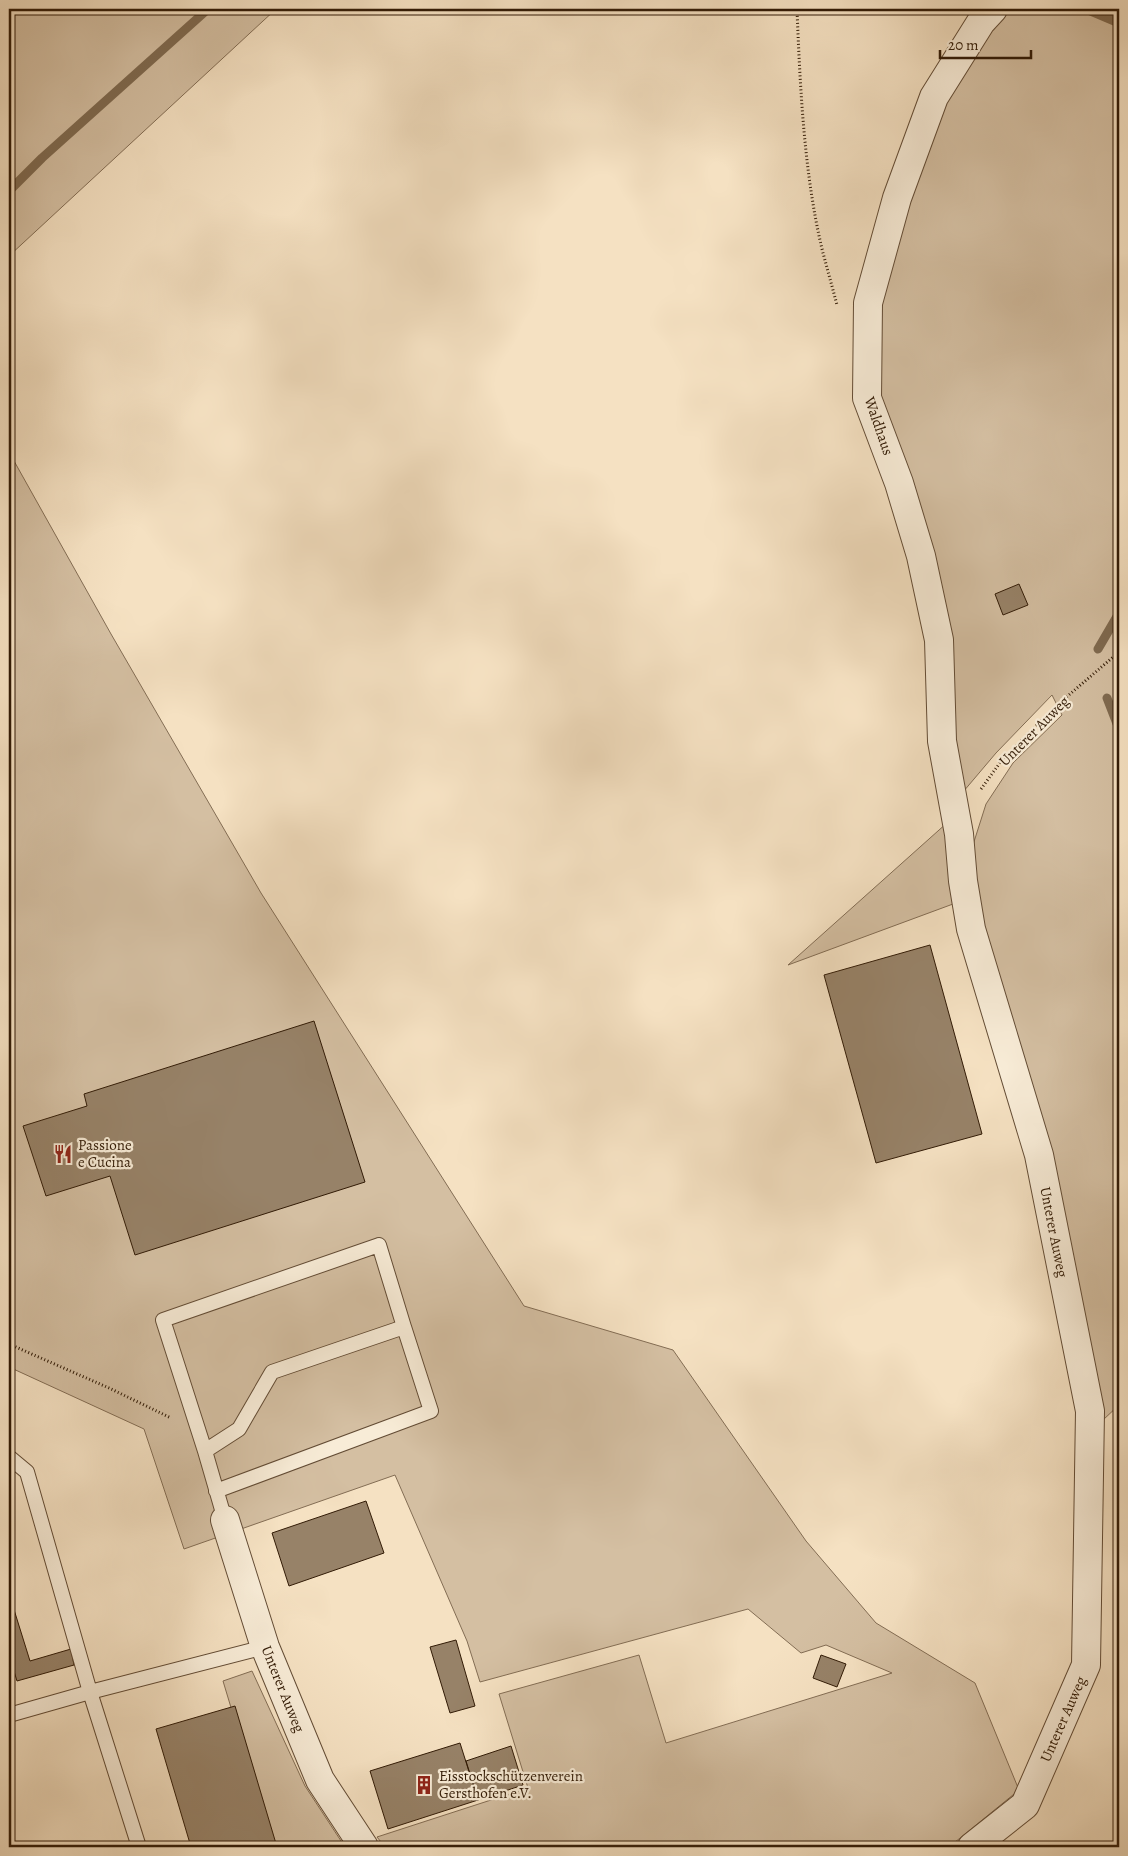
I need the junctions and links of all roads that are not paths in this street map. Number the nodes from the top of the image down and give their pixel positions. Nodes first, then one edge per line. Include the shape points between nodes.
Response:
1 (993, 9) edge
2 (959, 834) joint
3 (404, 1327) junction
4 (205, 1451) junction
5 (9, 1457) edge
6 (216, 1492) junction
7 (225, 1520) joint
8 (265, 1647) junction
9 (90, 1692) junction
10 (9, 1715) edge
11 (139, 1847) edge
12 (364, 1847) edge
13 (972, 1847) edge

1 - 2 street, Waldhaus via 980,22 934,97 897,198 868,303 867,398 902,492 921,556 939,640 942,741
2 - 13 street, Unterer Auweg via 971,928 1039,1155 1090,1411 1086,1665 1025,1805
3 - 4 lane via 272,1372 239,1429
3 - 4 lane via 379,1245 162,1320
3 - 6 lane via 431,1411
4 - 6 lane
5 - 9 lane via 27,1472
6 - 7 lane
7 - 8 street, Unterer Auweg
8 - 9 lane
8 - 12 street, Unterer Auweg via 320,1780
9 - 10 lane
9 - 11 lane

